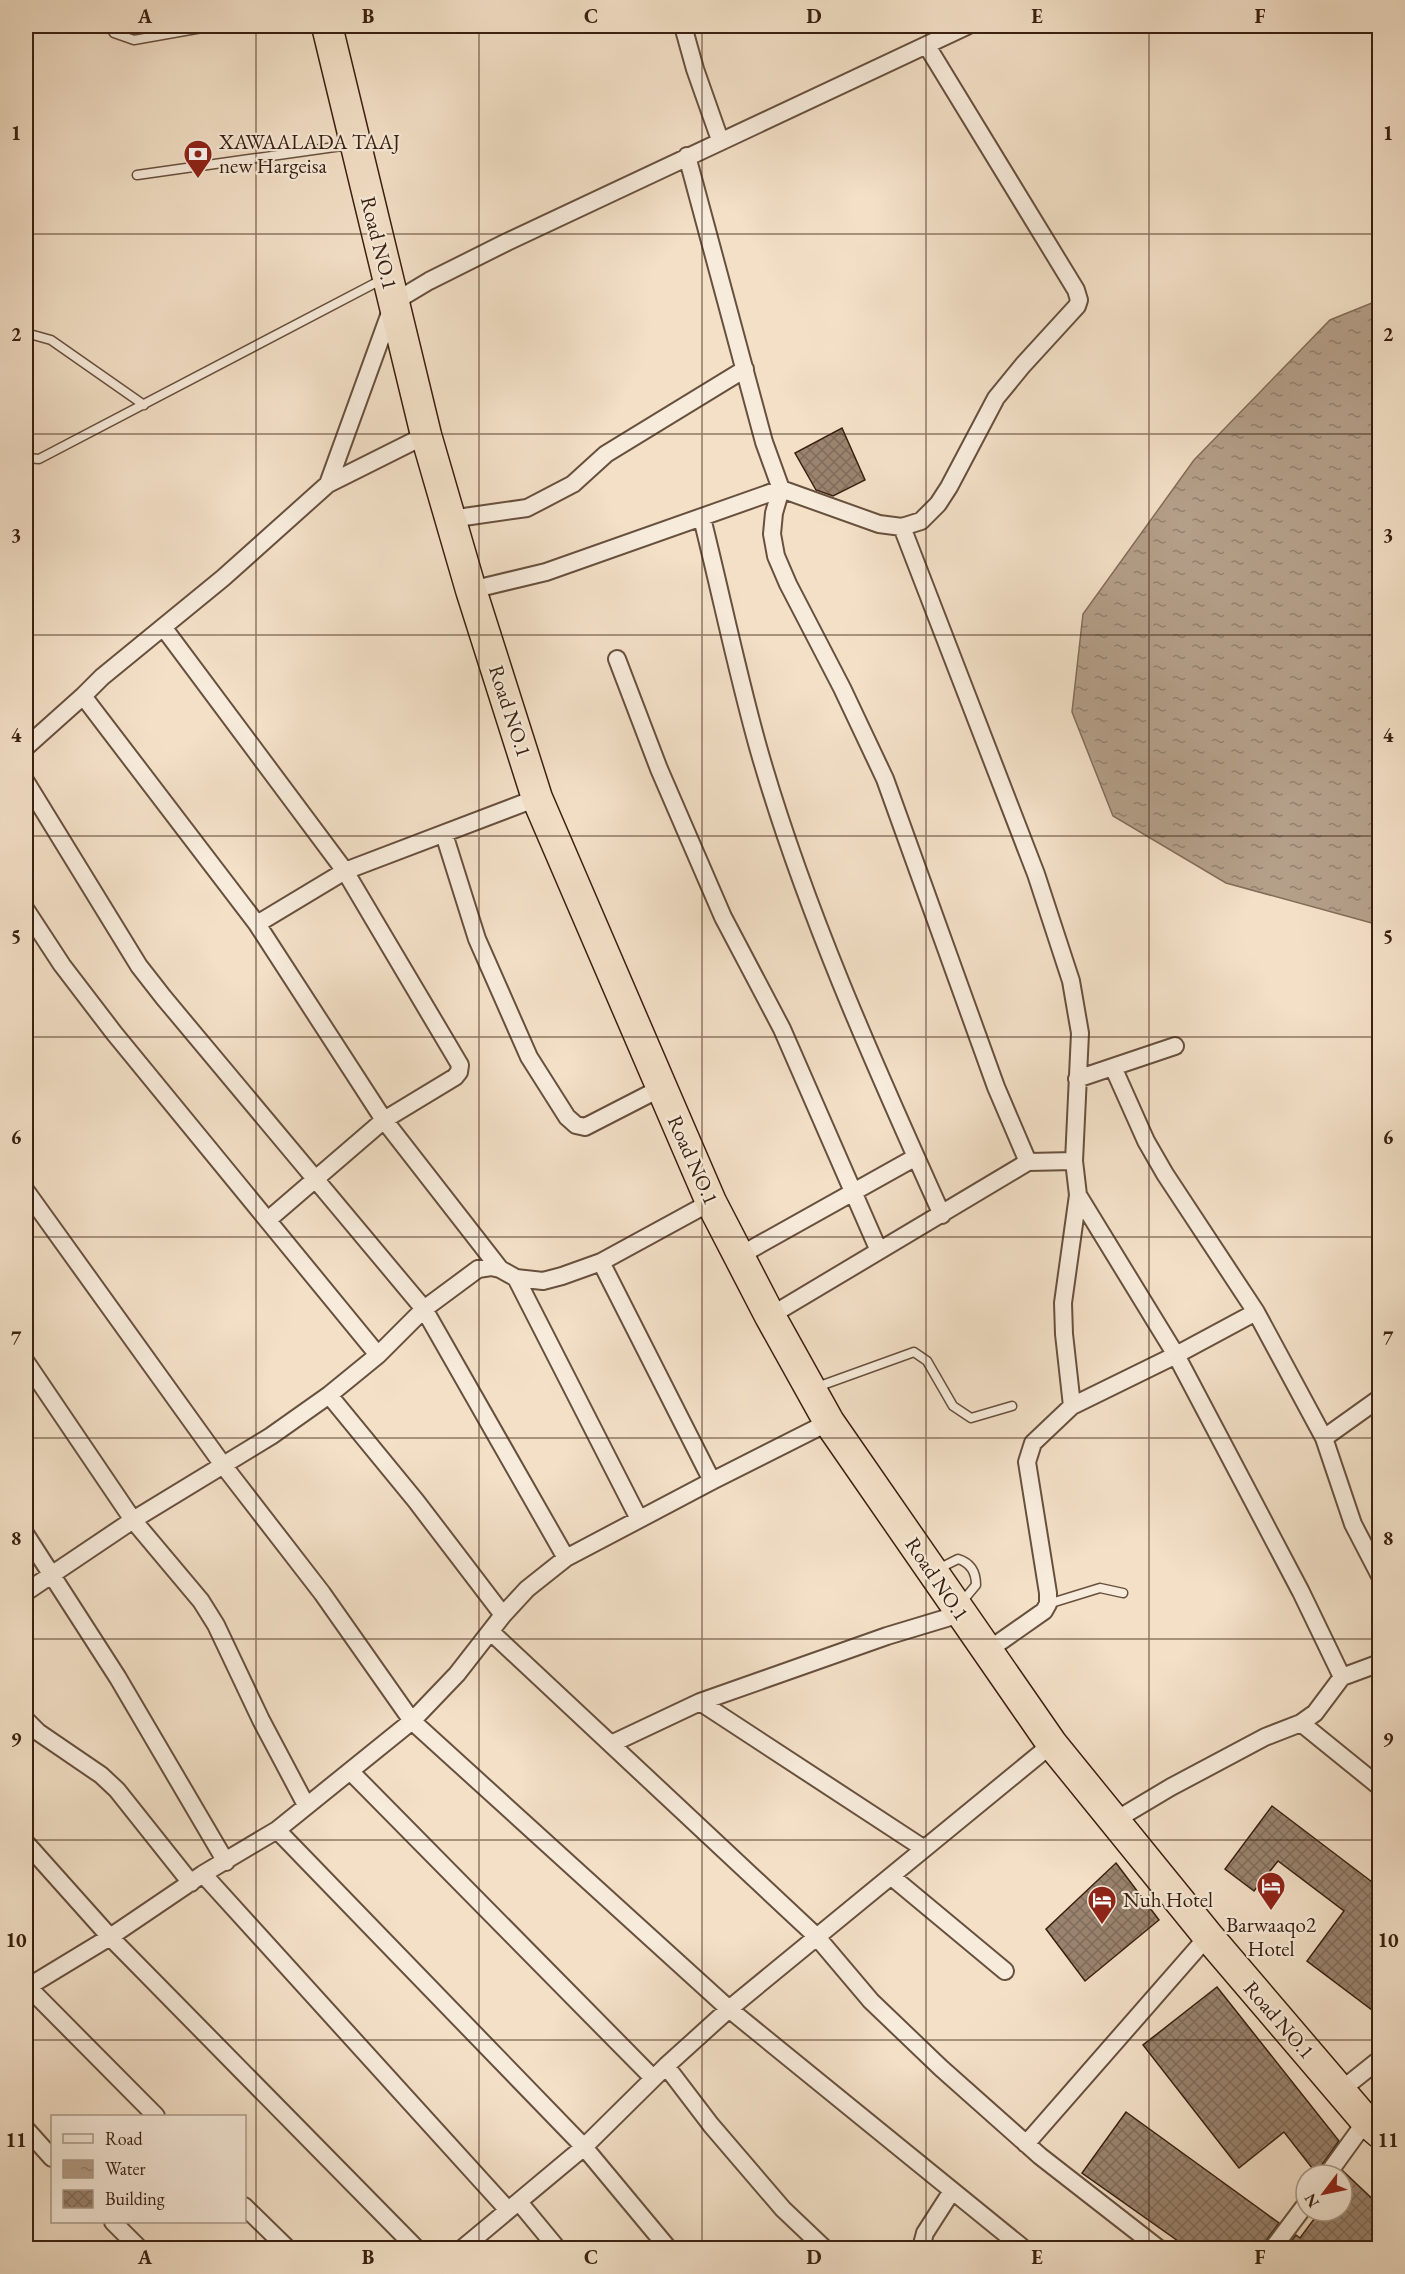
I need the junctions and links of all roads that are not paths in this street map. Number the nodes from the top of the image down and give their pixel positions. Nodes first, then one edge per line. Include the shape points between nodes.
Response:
1 (109, 26) edge
2 (213, 26) edge
3 (327, 26) edge
4 (683, 26) edge
5 (967, 26) edge
6 (927, 45) junction
7 (720, 140) junction
8 (356, 144) junction
9 (687, 156) junction
10 (137, 175) dead end
11 (391, 289) junction
12 (26, 333) edge
13 (745, 369) junction
14 (144, 405) junction
15 (426, 435) junction
16 (26, 458) edge
17 (328, 484) junction
18 (781, 489) junction
19 (702, 518) junction
20 (450, 519) junction
21 (902, 528) junction
22 (471, 590) junction
23 (163, 627) junction
24 (617, 659) dead end
25 (83, 696) junction
26 (26, 747) edge
27 (26, 782) edge
28 (537, 798) junction
29 (444, 834) junction
30 (345, 871) junction
31 (26, 910) edge
32 (257, 924) junction
33 (1175, 1046) dead end
34 (1113, 1067) junction
35 (1077, 1079) junction
36 (661, 1088) junction
37 (384, 1120) junction
38 (916, 1157) junction
39 (1074, 1161) junction
40 (1028, 1162) junction
41 (315, 1180) junction
42 (26, 1191) edge
43 (853, 1192) junction
44 (1078, 1195) junction
45 (711, 1202) junction
46 (942, 1215) junction
47 (269, 1220) junction
48 (879, 1251) junction
49 (739, 1256) junction
50 (601, 1262) junction
51 (500, 1269) junction
52 (516, 1278) junction
53 (424, 1309) junction
54 (1256, 1312) junction
55 (770, 1317) junction
56 (378, 1355) junction
57 (1176, 1355) junction
58 (26, 1362) edge
59 (810, 1389) junction
60 (329, 1395) junction
61 (1380, 1398) edge
62 (1012, 1406) dead end
63 (1072, 1406) junction
64 (829, 1422) junction
65 (1324, 1438) junction
66 (223, 1465) junction
67 (712, 1481) junction
68 (639, 1519) junction
69 (133, 1520) junction
70 (26, 1535) edge
71 (566, 1558) junction
72 (52, 1575) junction
73 (1380, 1576) edge
74 (26, 1592) edge
75 (1123, 1593) dead end
76 (1048, 1604) junction
77 (959, 1611) junction
78 (503, 1615) junction
79 (491, 1632) junction
80 (987, 1652) junction
81 (1380, 1663) edge
82 (1342, 1677) junction
83 (700, 1702) junction
84 (26, 1720) edge
85 (412, 1721) junction
86 (1300, 1723) junction
87 (611, 1744) junction
88 (1052, 1744) junction
89 (350, 1771) junction
90 (1380, 1787) edge
91 (306, 1805) junction
92 (1114, 1821) junction
93 (277, 1830) junction
94 (26, 1843) edge
95 (923, 1848) junction
96 (226, 1862) junction
97 (892, 1877) junction
98 (197, 1879) junction
99 (816, 1936) junction
100 (1208, 1936) junction
101 (110, 1937) junction
102 (1005, 1971) dead end
103 (26, 1986) edge
104 (729, 2008) junction
105 (1380, 2059) edge
106 (666, 2066) junction
107 (653, 2078) junction
108 (1340, 2091) junction
109 (155, 2115) edge
110 (1373, 2127) edge
111 (26, 2129) edge
112 (1026, 2144) junction
113 (584, 2147) junction
114 (51, 2157) edge
115 (1338, 2163) edge
116 (952, 2191) junction
117 (513, 2206) junction
118 (246, 2208) edge
119 (1294, 2220) edge
120 (114, 2223) edge
121 (139, 2248) edge
122 (287, 2248) edge
123 (416, 2248) edge
124 (463, 2248) edge
125 (556, 2248) edge
126 (668, 2248) edge
127 (824, 2248) edge
128 (921, 2248) edge
129 (1023, 2248) edge
130 (1158, 2248) edge
131 (1273, 2248) edge

1 - 2 lane via 114,33 134,40
3 - 8 highway, Road NO.1
4 - 7 street
5 - 6 street
6 - 7 street
6 - 21 street via 1079,300 996,398 938,504 921,521
7 - 9 street
8 - 10 lane
8 - 11 highway, Road NO.1
9 - 11 street via 438,276
9 - 13 street
11 - 14 lane
11 - 15 highway, Road NO.1
11 - 17 street
12 - 14 lane via 51,340
13 - 18 street
13 - 20 street via 606,454 573,484 527,508
14 - 16 lane via 39,459
15 - 17 street
15 - 20 highway, Road NO.1
17 - 23 street
18 - 19 street
18 - 21 street via 879,524
18 - 40 street via 772,534 776,556 885,779 996,1087
19 - 22 street via 546,572
19 - 38 street via 758,747 792,853
20 - 22 highway, Road NO.1
21 - 35 street via 1036,874 1071,981 1080,1033
22 - 28 highway, Road NO.1
23 - 25 street
23 - 30 street
24 - 43 street via 659,769 719,906 782,1029
25 - 26 street
25 - 32 street
27 - 41 street via 139,966
28 - 29 street
28 - 36 highway, Road NO.1
29 - 30 street
29 - 36 street via 477,939 529,1057 567,1117 576,1125 585,1126
30 - 32 street
30 - 37 street via 460,1065 455,1077
31 - 47 street via 114,1033
32 - 37 street
33 - 34 street
34 - 35 street
34 - 54 street via 1165,1174
35 - 39 street
36 - 45 highway, Road NO.1
37 - 41 street
37 - 51 street
38 - 43 street
38 - 46 street
39 - 40 street
39 - 44 street
40 - 46 street
41 - 47 street
41 - 53 street
42 - 66 street
43 - 48 street
43 - 49 street
44 - 57 street
44 - 63 street via 1063,1303
45 - 49 highway, Road NO.1
45 - 50 street
46 - 48 street
47 - 56 street
48 - 55 street
49 - 55 highway, Road NO.1
50 - 52 street via 543,1281
50 - 67 street
51 - 52 street
51 - 53 street via 478,1269
52 - 68 street
53 - 56 street
53 - 71 street
54 - 57 street
54 - 65 street
55 - 59 highway, Road NO.1
56 - 60 street
57 - 63 street
57 - 82 street
58 - 69 street
59 - 62 lane via 914,1352 927,1360 953,1406 971,1418
59 - 64 highway, Road NO.1
60 - 66 street
60 - 78 street
61 - 65 street
63 - 76 street via 1033,1443 1027,1462
64 - 67 street
64 - 77 highway, Road NO.1
65 - 73 street via 1353,1524
66 - 69 street
66 - 85 street via 322,1593
67 - 68 street
68 - 71 street
69 - 72 street
69 - 91 street via 182,1576 211,1617
70 - 72 street
71 - 78 street via 527,1589
72 - 74 street
72 - 96 street via 118,1678
75 - 76 lane via 1100,1588
76 - 80 street via 1044,1611
77 - 80 highway, Road NO.1
77 - 83 street
78 - 79 street
79 - 85 street
79 - 87 street
80 - 88 highway, Road NO.1
81 - 82 street
82 - 86 street via 1315,1713
83 - 87 street
83 - 95 street
84 - 98 street via 101,1775
85 - 89 street
85 - 104 street
86 - 90 street
86 - 92 street via 1265,1737
87 - 99 street
88 - 92 highway, Road NO.1
88 - 95 street
89 - 91 street
89 - 107 street
91 - 93 street
92 - 100 highway, Road NO.1
93 - 96 street
93 - 113 street
94 - 101 street
95 - 97 street
96 - 98 street
97 - 99 street
97 - 102 street
98 - 101 street
98 - 117 street
99 - 104 street
99 - 112 street via 871,2001
100 - 108 highway, Road NO.1
100 - 112 street
101 - 103 street
101 - 123 street
103 - 109 street
104 - 106 street
104 - 116 street
105 - 108 street
106 - 107 street
106 - 127 street via 783,2210
107 - 113 street
108 - 110 highway, Road NO.1
110 - 115 street
111 - 114 street
112 - 130 street
113 - 117 street
113 - 126 street
116 - 128 street via 925,2233
116 - 129 street
117 - 124 street
117 - 125 street
118 - 122 street
119 - 131 street
120 - 121 street

